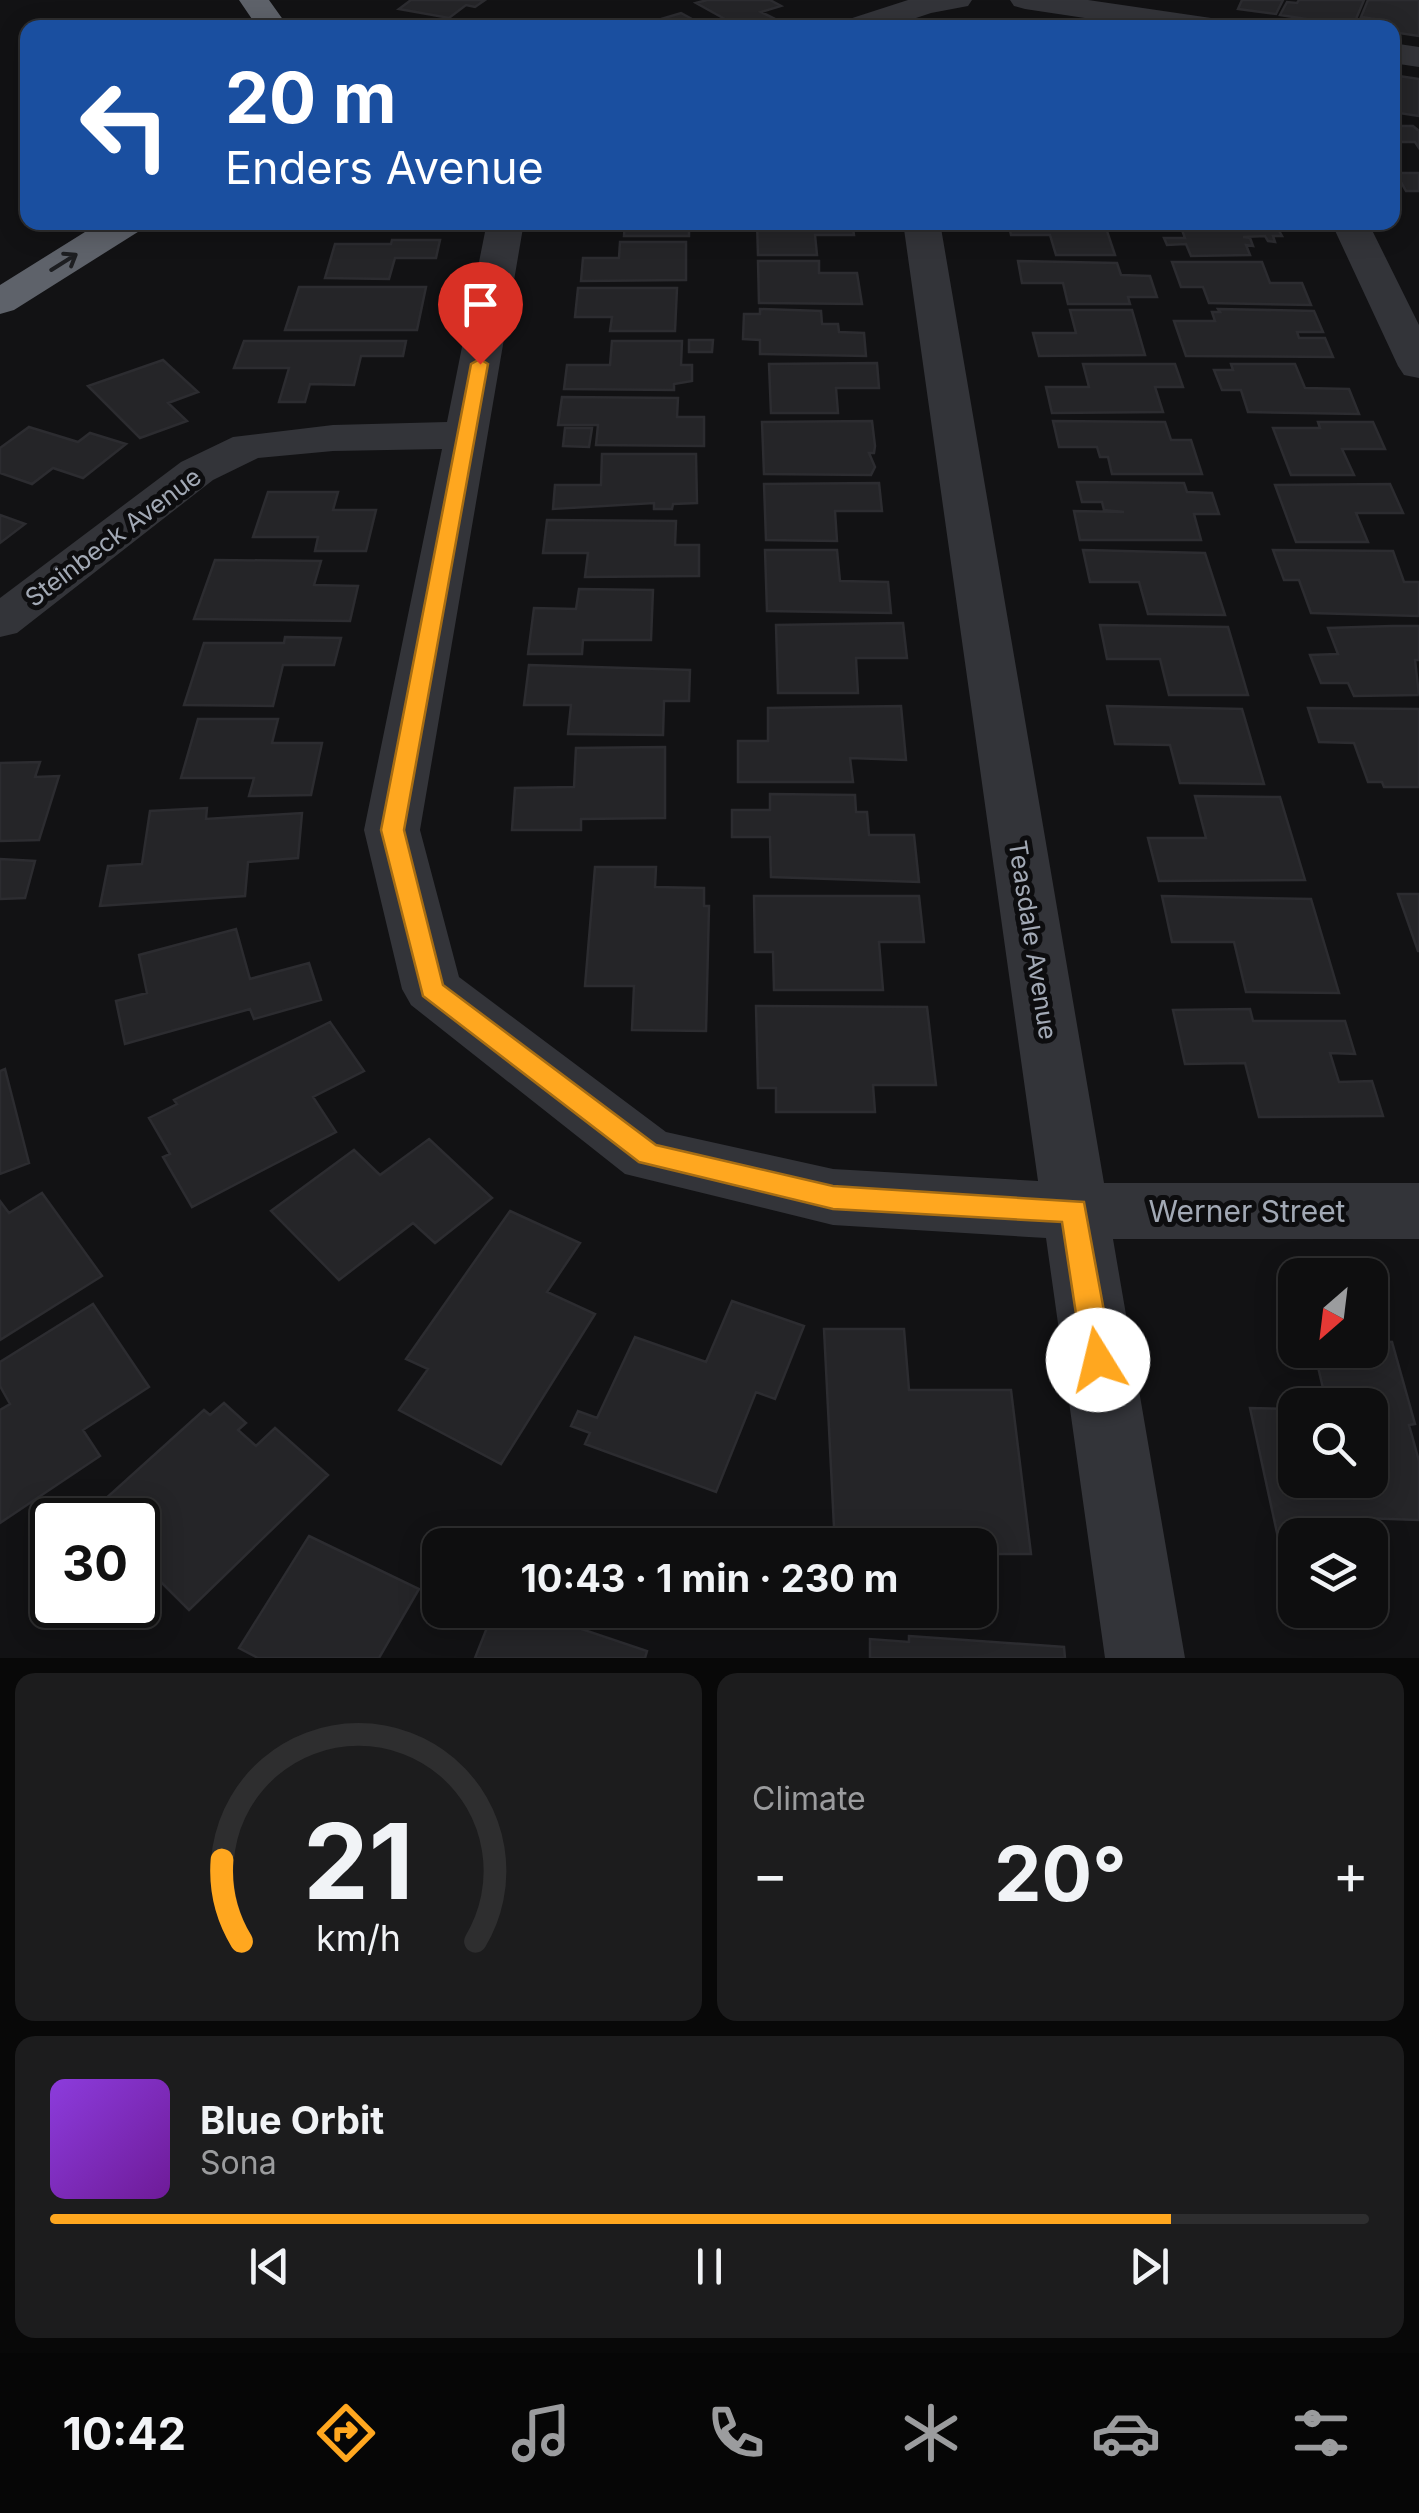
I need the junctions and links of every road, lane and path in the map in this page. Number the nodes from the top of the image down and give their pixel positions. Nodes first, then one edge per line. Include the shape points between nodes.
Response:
1 (254, 0) edge
2 (956, 0) edge
3 (1025, 0) edge
4 (270, 20) edge
5 (878, 20) edge
6 (1163, 20) edge
7 (115, 230) edge
8 (505, 230) edge
9 (922, 230) edge
10 (1353, 230) edge
11 (0, 302) edge
12 (1419, 366) edge
13 (466, 436) junction
14 (0, 622) edge
15 (1074, 1210) junction
16 (1419, 1211) edge
17 (1145, 1658) edge

1 - 4 highway
2 - 5 street
3 - 6 street
11 -> 7 highway
8 - 13 street, Werner Street
9 - 15 street, Teasdale Avenue
10 - 12 street
13 - 14 street, Steinbeck Avenue via 248,446 197,471
13 - 15 street, Werner Street via 392,830 432,990 648,1154 833,1198
15 - 16 street, Werner Street
15 - 17 street, Teasdale Avenue

